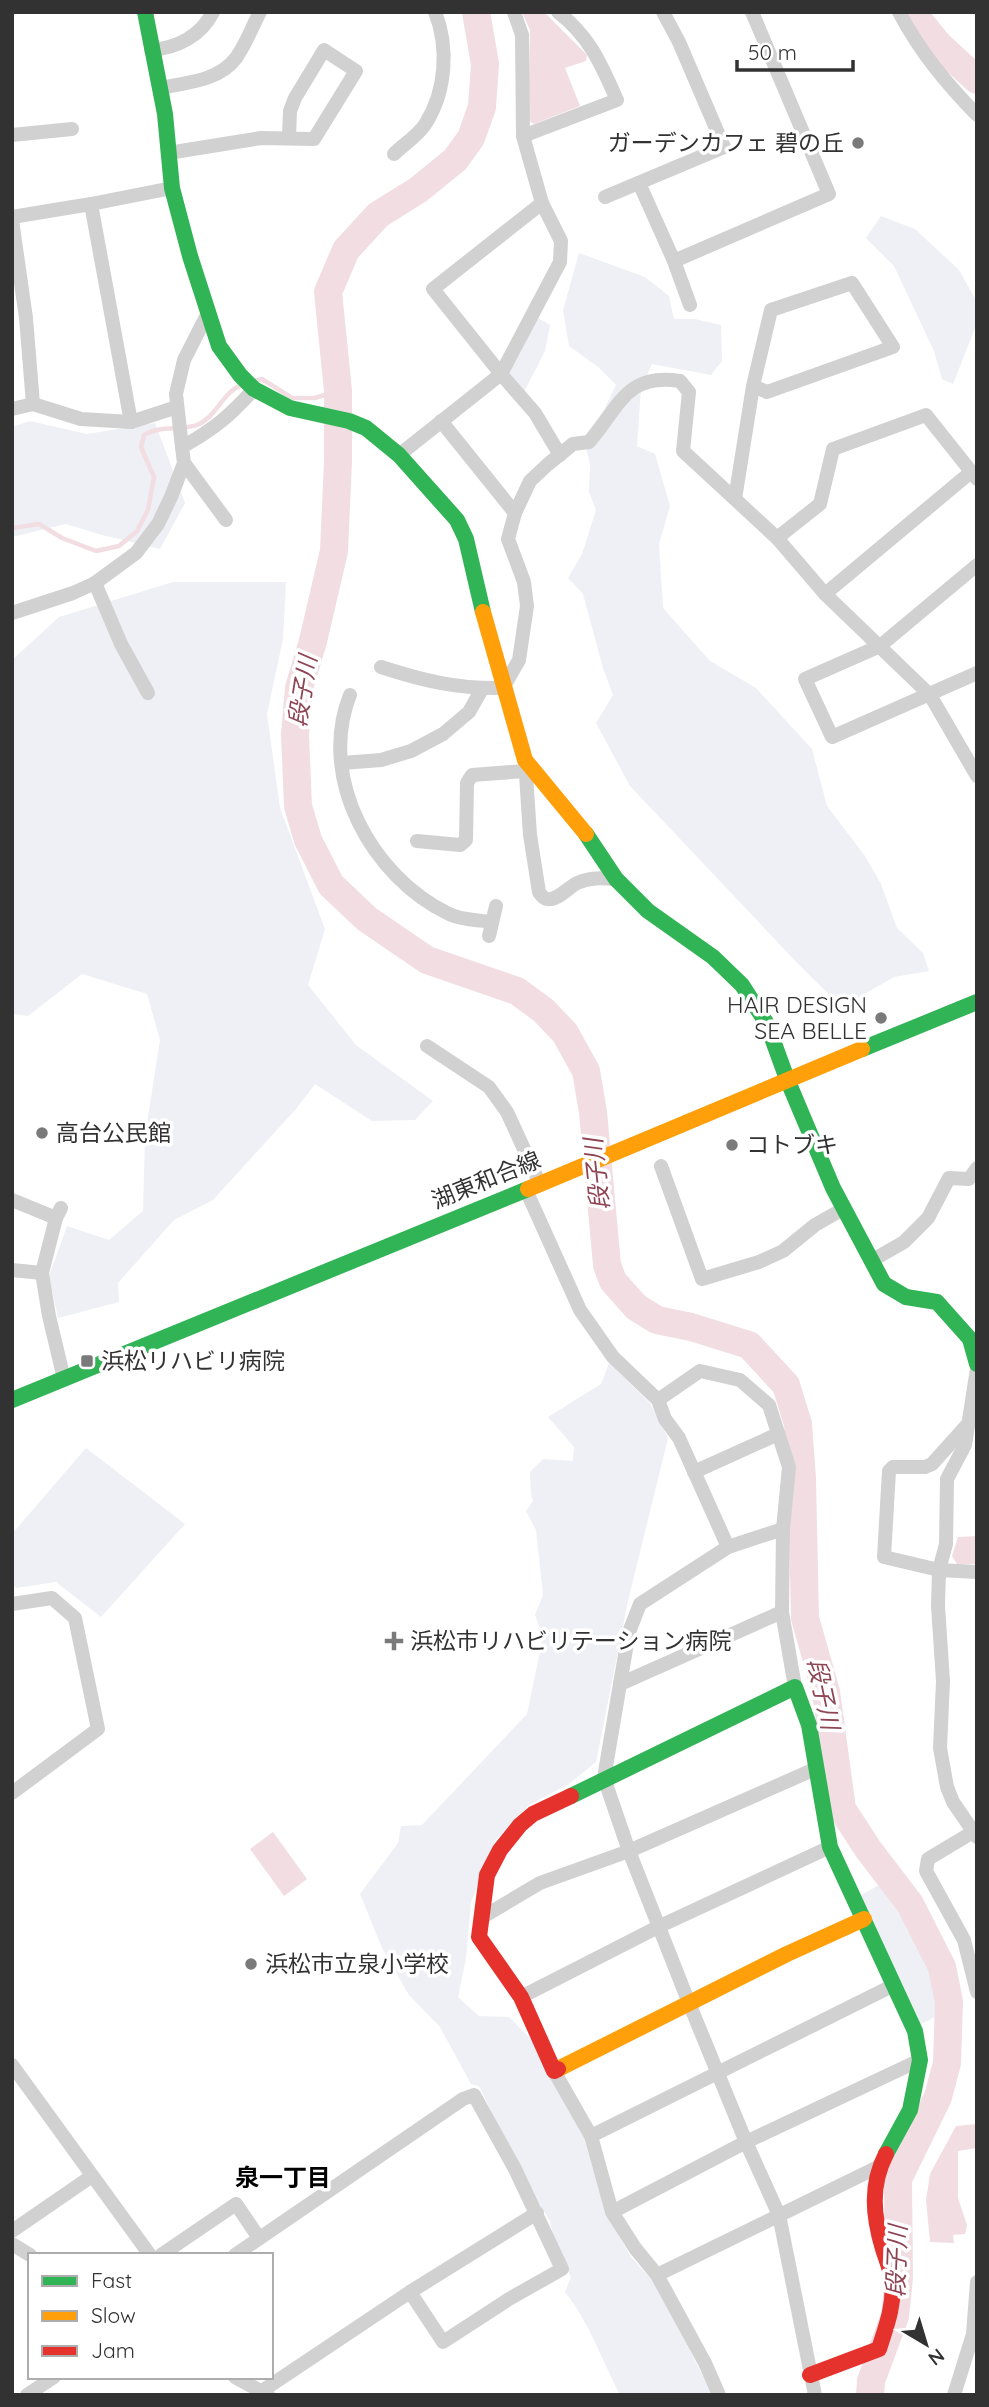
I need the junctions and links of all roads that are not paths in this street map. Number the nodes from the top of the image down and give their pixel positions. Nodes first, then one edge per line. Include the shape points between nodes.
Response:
1 (145, 12) edge
2 (213, 12) edge
3 (260, 12) edge
4 (435, 12) edge
5 (514, 12) edge
6 (558, 12) edge
7 (663, 12) edge
8 (752, 12) edge
9 (899, 12) edge
10 (152, 50) junction
11 (159, 88) junction
12 (977, 115) edge
13 (72, 129) dead end
14 (12, 135) edge
15 (523, 136) junction
16 (289, 138) junction
17 (168, 153) junction
18 (394, 154) dead end
19 (639, 183) junction
20 (172, 188) junction
21 (605, 197) dead end
22 (542, 203) junction
23 (92, 204) junction
24 (12, 219) edge
25 (674, 261) junction
26 (690, 306) dead end
27 (208, 313) junction
28 (500, 374) junction
29 (753, 386) junction
30 (254, 388) junction
31 (33, 404) junction
32 (12, 409) edge
33 (178, 412) junction
34 (441, 421) junction
35 (131, 422) junction
36 (182, 442) junction
37 (560, 454) junction
38 (399, 455) junction
39 (184, 463) junction
40 (974, 475) edge
41 (735, 499) junction
42 (515, 513) junction
43 (226, 520) dead end
44 (777, 538) junction
45 (977, 565) edge
46 (95, 583) junction
47 (825, 594) junction
48 (12, 613) edge
49 (880, 646) junction
50 (381, 667) dead end
51 (977, 673) edge
52 (503, 688) junction
53 (482, 689) junction
54 (148, 693) dead end
55 (351, 695) dead end
56 (930, 695) junction
57 (342, 763) junction
58 (525, 766) junction
59 (977, 776) edge
60 (417, 841) dead end
61 (616, 879) junction
62 (496, 906) dead end
63 (977, 1002) edge
64 (427, 1046) dead end
65 (787, 1079) junction
66 (661, 1166) dead end
67 (977, 1168) edge
68 (533, 1187) junction
69 (12, 1200) edge
70 (843, 1209) junction
71 (871, 1261) junction
72 (12, 1270) edge
73 (42, 1273) junction
74 (977, 1366) edge
75 (64, 1379) junction
76 (12, 1400) edge
77 (658, 1400) junction
78 (968, 1424) junction
79 (778, 1434) junction
80 (694, 1472) junction
81 (783, 1529) junction
82 (728, 1548) junction
83 (939, 1570) junction
84 (977, 1572) edge
85 (12, 1604) edge
86 (782, 1612) junction
87 (620, 1684) junction
88 (795, 1687) junction
89 (815, 1769) junction
90 (604, 1778) junction
91 (12, 1793) edge
92 (973, 1827) edge
93 (830, 1847) junction
94 (629, 1851) junction
95 (481, 1918) junction
96 (864, 1919) junction
97 (660, 1926) junction
98 (894, 1985) junction
99 (977, 1992) edge
100 (521, 1997) junction
101 (689, 2003) junction
102 (920, 2060) junction
103 (12, 2065) edge
104 (554, 2071) junction
105 (719, 2073) junction
106 (591, 2136) junction
107 (746, 2141) junction
108 (880, 2166) junction
109 (93, 2176) junction
110 (612, 2212) junction
111 (537, 2213) junction
112 (779, 2215) junction
113 (12, 2231) edge
114 (259, 2238) junction
115 (12, 2244) edge
116 (149, 2253) edge
117 (164, 2253) edge
118 (238, 2253) edge
119 (28, 2254) edge
120 (657, 2275) junction
121 (977, 2282) edge
122 (410, 2292) junction
123 (810, 2375) junction
124 (51, 2379) edge
125 (237, 2379) edge
126 (240, 2379) edge
127 (265, 2393) edge
128 (27, 2395) edge
129 (247, 2395) edge
130 (719, 2395) edge
131 (815, 2395) edge
132 (954, 2395) edge

1 - 10 street
2 - 10 street via 207,24 182,43
3 - 11 street via 227,67 203,79
4 - 18 street via 445,62 440,93 425,125
5 - 15 street via 522,35
6 - 15 street via 596,52 617,100
7 - 19 street via 724,147
8 - 25 street via 829,194
9 - 12 street via 942,79
10 - 11 street
11 - 17 street
13 - 14 street
15 - 22 street
16 - 16 street via 314,139 356,71 324,50 295,98
16 - 17 street
17 - 20 street
19 - 21 street
19 - 25 street
20 - 23 street
20 - 27 street
22 - 28 street via 561,241 560,262
22 - 28 street via 433,289
23 - 24 street
23 - 35 street
24 - 31 street
25 - 26 street
27 - 30 street via 219,346
27 - 33 street via 184,360 176,394
28 - 34 street
28 - 37 street via 535,413
29 - 29 street via 767,392 893,347 852,283 771,310
29 - 41 street
30 - 36 street via 213,429
30 - 38 street via 290,408 366,428
31 - 32 street
31 - 35 street via 81,419
33 - 35 street
33 - 36 street
34 - 38 street
34 - 42 street
36 - 39 street
37 - 41 street via 573,444 589,443 627,392 648,381 680,381 689,392 683,451
37 - 42 street via 530,481
38 - 52 street via 457,520 466,538
39 - 43 street
39 - 46 street via 158,524 136,553
40 - 44 street via 926,415 834,449 820,504
40 - 47 street
41 - 44 street
42 - 52 street via 508,539 524,582 527,606 519,660
44 - 47 street
45 - 49 street
46 - 48 street
46 - 54 street
47 - 49 street
49 - 56 street
49 - 56 street via 804,679 832,737
50 - 53 street via 418,679
51 - 56 street
52 - 53 street
52 - 58 street
53 - 57 street via 468,712 443,734 411,751 381,760
55 - 57 street via 344,712
56 - 59 street
57 - 62 street via 348,800 363,834 394,874 419,897 451,916 490,929
58 - 60 street via 472,775 467,783 466,840 460,845
58 - 61 street via 596,846
58 - 61 street via 530,835 542,897 554,898 596,877
61 - 65 street via 648,911 713,957 742,985 767,1024
63 - 65 street, 湖東和合線
64 - 68 street via 489,1087 508,1112
65 - 68 street, 湖東和合線
65 - 70 street
66 - 70 street via 702,1279 783,1251
67 - 71 street via 969,1179 949,1178 928,1218 904,1242
68 - 75 street, 湖東和合線
68 - 77 street via 580,1310 612,1357
69 - 73 street via 58,1213
70 - 71 street
71 - 74 street via 884,1284 906,1297 937,1302 970,1339
72 - 73 street
73 - 75 street
74 - 78 street
75 - 76 street, 湖東和合線
77 - 79 street via 700,1371 740,1380 769,1405
77 - 80 street
78 - 83 street via 965,1444 947,1479 946,1544
78 - 83 street via 932,1464 890,1471 884,1557
79 - 80 street
79 - 81 street via 789,1467
80 - 82 street
81 - 82 street
81 - 86 street
82 - 87 street via 640,1604 629,1632
83 - 84 street
83 - 92 street via 940,1748 953,1802
85 - 91 street via 52,1598 75,1618 98,1729
86 - 87 street
86 - 88 street
87 - 90 street
88 - 89 street via 809,1725
88 - 90 street
89 - 93 street
89 - 94 street
90 - 94 street
90 - 95 street via 520,1825 488,1875
92 - 99 street via 928,1859 926,1871 964,1940
93 - 96 street
93 - 97 street
94 - 95 street via 540,1883
94 - 97 street
95 - 100 street via 479,1937
96 - 98 street
96 - 101 street
97 - 100 street
97 - 101 street
98 - 102 street via 915,2031
98 - 105 street
100 - 104 street
101 - 104 street
101 - 105 street
102 - 107 street
102 - 108 street via 911,2110
103 - 109 street
104 - 106 street
105 - 106 street
105 - 107 street
106 - 110 street
107 - 110 street
107 - 112 street
108 - 112 street
108 - 123 street via 873,2193 878,2233 892,2280 890,2316 879,2349
109 - 113 street
109 - 116 street
110 - 120 street
111 - 114 street via 474,2095
111 - 122 street
111 - 122 street via 562,2269 443,2342
112 - 120 street
112 - 123 street
114 - 117 street via 236,2204
114 - 118 street
115 - 119 street
120 - 130 street
121 - 132 street via 973,2334
122 - 127 street
123 - 131 street
124 - 128 street
125 - 129 street
126 - 127 street

